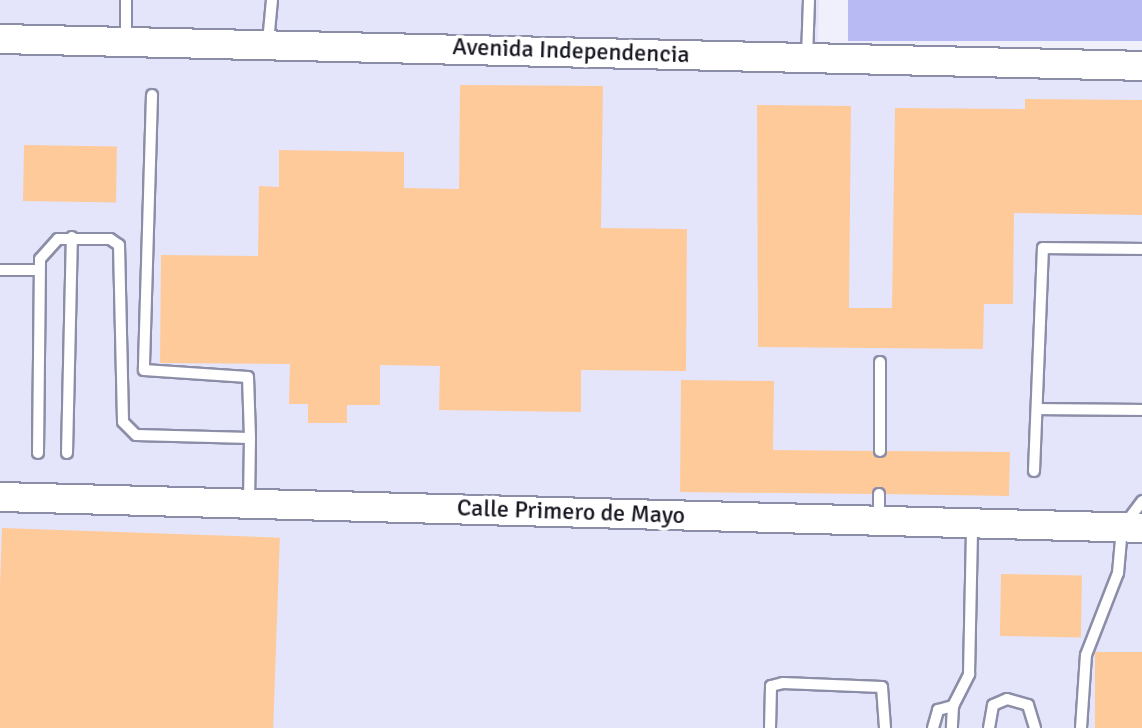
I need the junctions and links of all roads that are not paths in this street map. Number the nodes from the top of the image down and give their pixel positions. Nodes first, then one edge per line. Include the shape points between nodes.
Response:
1 (126, 0) edge
2 (272, 0) edge
3 (809, 0) edge
4 (0, 38) edge
5 (126, 40) junction
6 (268, 42) junction
7 (807, 58) junction
8 (1142, 66) edge
9 (152, 95) dead end
10 (72, 237) junction
11 (1142, 249) edge
12 (0, 270) edge
13 (38, 270) junction
14 (880, 362) dead end
15 (1037, 409) junction
16 (1142, 410) edge
17 (250, 438) junction
18 (880, 451) dead end
19 (38, 453) dead end
20 (67, 453) dead end
21 (1034, 471) dead end
22 (0, 496) edge
23 (1142, 501) edge
24 (248, 503) junction
25 (972, 524) junction
26 (1132, 528) edge
27 (953, 706) junction
28 (770, 728) edge
29 (885, 728) edge
30 (933, 728) edge
31 (952, 728) edge
32 (989, 728) edge
33 (1035, 728) edge
34 (1081, 728) edge

1 - 5 lane
2 - 6 lane
3 - 7 lane
4 - 5 main road, Avenida Independencia
5 - 6 main road, Avenida Independencia
6 - 7 main road, Avenida Independencia
7 - 8 main road, Avenida Independencia
9 - 17 lane via 144,370 248,377
10 - 13 lane via 45,249
10 - 17 lane via 119,245 122,415 130,432
10 - 20 lane
11 - 15 lane via 1043,248
12 - 13 lane
13 - 19 lane
14 - 18 lane
15 - 16 lane
15 - 21 lane
17 - 24 lane
22 - 24 main road, Calle Primero de Mayo
23 - 26 lane
24 - 25 main road, Calle Primero de Mayo via 879,507
25 - 26 main road, Calle Primero de Mayo
25 - 27 lane via 969,674
26 - 34 lane via 1084,662
27 - 30 lane via 938,710
27 - 31 lane
28 - 29 lane via 771,685 783,683 882,687
32 - 33 lane via 993,705 1007,699 1028,705

